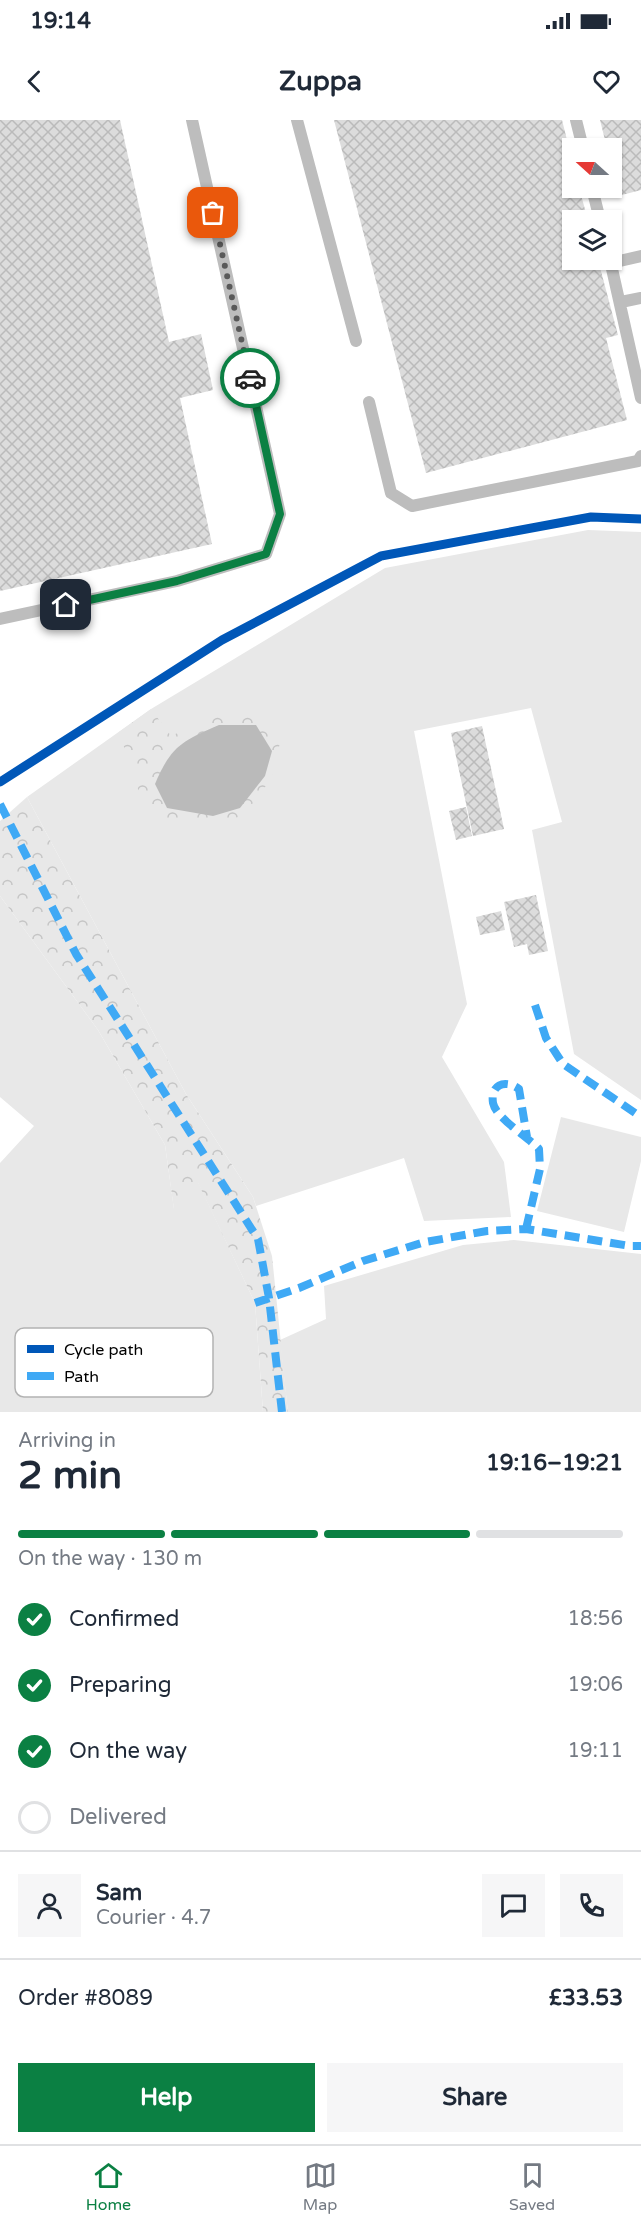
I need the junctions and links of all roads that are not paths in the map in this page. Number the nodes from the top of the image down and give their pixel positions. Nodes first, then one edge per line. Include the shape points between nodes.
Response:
1 (192, 120) edge
2 (297, 120) edge
3 (576, 120) edge
4 (580, 138) edge
5 (641, 256) edge
6 (622, 259) edge
7 (612, 270) edge
8 (641, 298) edge
9 (621, 302) junction
10 (356, 341) dead end
11 (641, 398) edge
12 (369, 402) dead end
13 (641, 456) edge
14 (0, 619) edge

1 - 14 lane via 280,514 266,554 177,581
2 - 10 lane
3 - 4 lane
5 - 6 lane
7 - 9 lane
8 - 9 lane
9 - 11 lane
12 - 13 lane via 391,493 412,506 638,461

